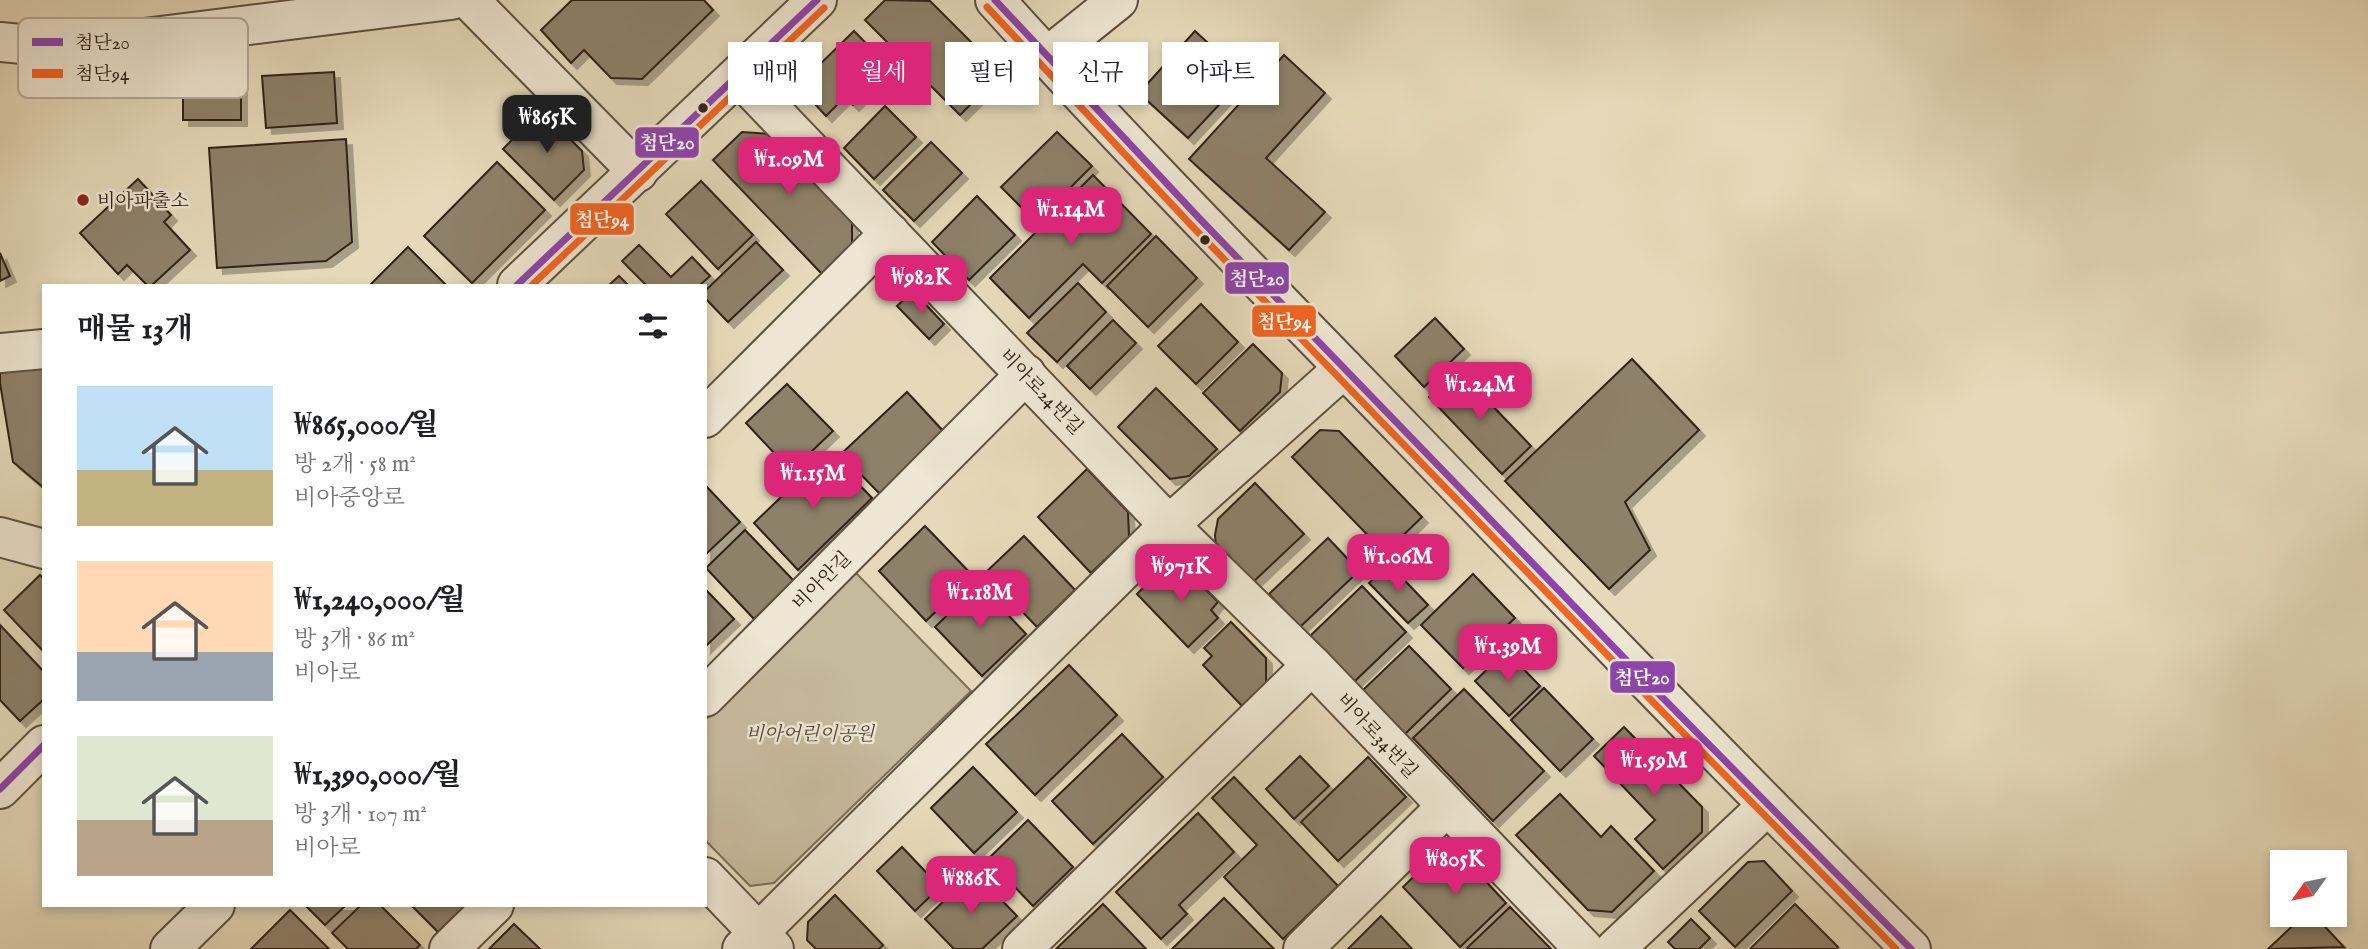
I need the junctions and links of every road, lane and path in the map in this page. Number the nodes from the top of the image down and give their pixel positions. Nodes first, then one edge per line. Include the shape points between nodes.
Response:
1 (451, 0) edge
2 (469, 0) edge
3 (817, 0) edge
4 (995, 0) edge
5 (1118, 0) edge
6 (248, 25) edge
7 (0, 42) edge
8 (774, 42) edge
9 (18, 44) edge
10 (1047, 57) junction
11 (728, 86) edge
12 (767, 105) edge
13 (638, 172) junction
14 (890, 233) junction
15 (517, 284) edge
16 (42, 349) edge
17 (0, 353) edge
18 (1344, 368) junction
19 (1026, 374) junction
20 (707, 416) edge
21 (1169, 525) junction
22 (0, 537) edge
23 (42, 548) edge
24 (1312, 665) junction
25 (707, 695) edge
26 (42, 747) edge
27 (0, 789) edge
28 (1767, 806) junction
29 (1447, 807) junction
30 (707, 880) edge
31 (213, 907) edge
32 (492, 907) edge
33 (758, 944) edge
34 (170, 949) edge
35 (449, 949) edge
36 (1022, 949) edge
37 (1303, 949) edge
38 (1584, 949) edge
39 (1615, 949) edge
40 (1911, 949) edge

1 - 6 street
2 - 13 street
3 - 8 street
4 - 10 street
5 - 10 street
7 - 9 street
10 - 18 street
11 - 13 street
12 - 14 street, 비아로24번길
13 - 15 street
14 - 19 street, 비아로24번길
14 - 20 street
16 - 17 street
18 - 21 street
18 - 28 street
19 - 21 street, 비아로24번길
19 - 25 street, 비아안길
21 - 24 street, 비아로34번길
21 - 33 street
22 - 23 street
24 - 29 street, 비아로34번길
24 - 36 street
26 - 27 street
28 - 39 street
28 - 40 street
29 - 37 street
29 - 38 street, 비아로34번길
30 - 33 street
31 - 34 street
32 - 35 street

